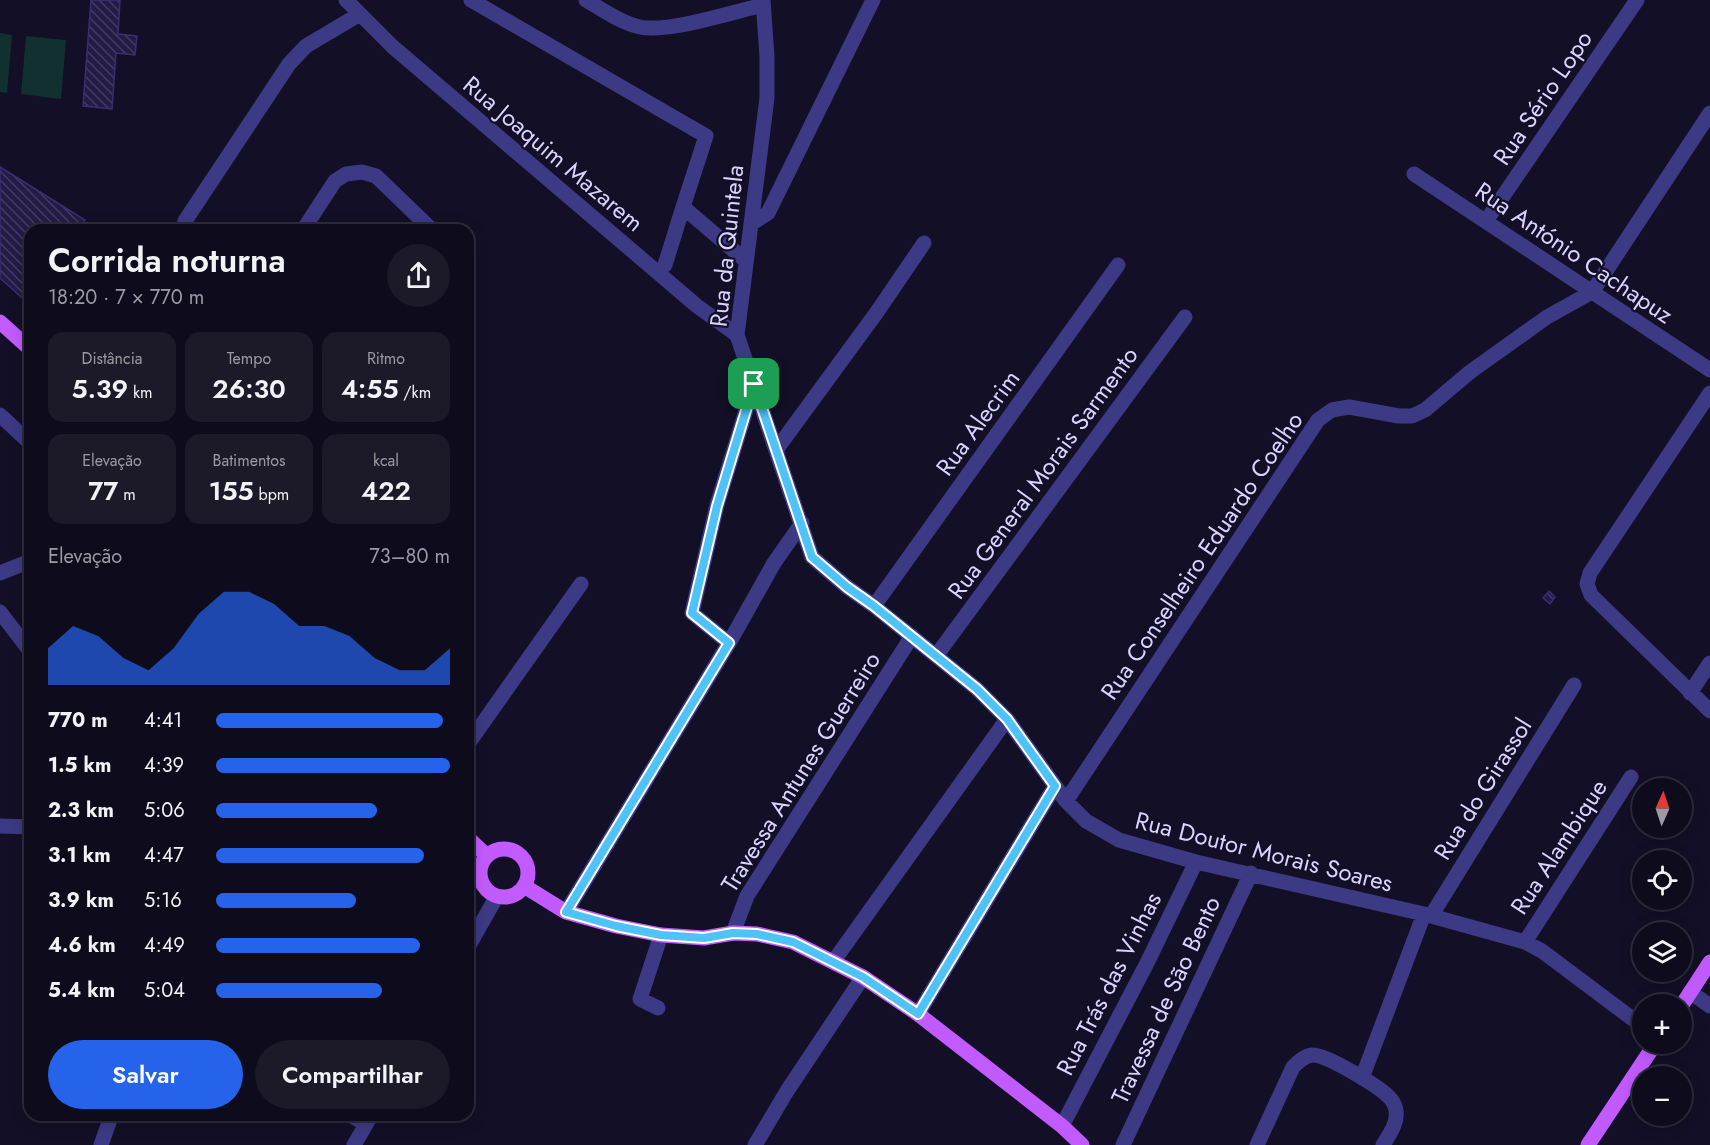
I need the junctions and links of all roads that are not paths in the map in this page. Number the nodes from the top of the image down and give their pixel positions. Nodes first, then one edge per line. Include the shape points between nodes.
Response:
1 (346, 0) edge
2 (471, 0) edge
3 (586, 0) edge
4 (873, 0) edge
5 (1637, 0) edge
6 (763, 3) edge
7 (360, 14) junction
8 (1710, 113) edge
9 (1414, 174) dead end
10 (683, 207) junction
11 (1485, 221) junction
12 (184, 224) edge
13 (307, 224) edge
14 (426, 224) edge
15 (751, 224) junction
16 (924, 243) dead end
17 (746, 261) junction
18 (665, 265) dead end
19 (1118, 265) dead end
20 (1592, 292) junction
21 (1185, 316) dead end
22 (0, 322) edge
23 (737, 335) junction
24 (24, 344) edge
25 (1710, 370) edge
26 (754, 384) junction
27 (1710, 393) edge
28 (0, 415) edge
29 (24, 437) edge
30 (777, 450) junction
31 (802, 523) junction
32 (24, 563) edge
33 (0, 573) edge
34 (581, 584) dead end
35 (874, 606) junction
36 (0, 612) edge
37 (912, 636) junction
38 (24, 643) edge
39 (729, 643) junction
40 (936, 656) junction
41 (1710, 663) edge
42 (1574, 685) dead end
43 (1690, 693) junction
44 (1710, 711) edge
45 (1007, 719) junction
46 (474, 736) edge
47 (1631, 777) dead end
48 (1055, 786) junction
49 (1066, 801) junction
50 (0, 826) edge
51 (24, 827) edge
52 (474, 844) edge
53 (487, 856) junction
54 (1196, 862) junction
55 (1251, 873) junction
56 (524, 886) junction
57 (497, 896) junction
58 (566, 912) junction
59 (1427, 915) junction
60 (733, 933) junction
61 (661, 935) junction
62 (474, 936) edge
63 (1525, 942) junction
64 (833, 962) junction
65 (1710, 962) edge
66 (863, 977) junction
67 (1689, 994) edge
68 (1692, 1001) edge
69 (1710, 1006) edge
70 (658, 1008) dead end
71 (918, 1014) junction
72 (1632, 1018) edge
73 (1648, 1054) edge
74 (1362, 1078) junction
75 (110, 1121) edge
76 (368, 1121) edge
77 (1062, 1126) junction
78 (101, 1145) edge
79 (354, 1145) edge
80 (755, 1145) edge
81 (1082, 1145) edge
82 (1123, 1145) edge
83 (1257, 1145) edge
84 (1383, 1145) edge
85 (1588, 1145) edge

1 - 7 street, Rua Joaquim Mazarem
2 - 10 street via 706,136
3 - 6 street via 629,24 660,29
4 - 15 street via 768,213
5 - 11 street, Rua Sério Lopo
6 - 15 street, Rua da Quintela via 767,98
7 - 12 street via 306,46 289,64
7 - 23 street, Rua Joaquim Mazarem via 429,78
8 - 20 street
9 - 11 street, Rua António Cachapuz
10 - 17 street
10 - 18 street
11 - 20 street, Rua António Cachapuz
13 - 14 street via 335,182 346,174 362,172 376,176
15 - 17 street, Rua da Quintela
16 - 30 street
17 - 23 street, Rua da Quintela
19 - 35 street, Rua Alecrim
20 - 25 street, Rua António Cachapuz
20 - 49 street, Rua Conselheiro Eduardo Coelho via 1547,317 1425,410 1399,416 1349,407 1332,410 1318,420
21 - 40 street, Rua General Morais Sarmento
22 - 24 main road
23 - 26 street, Rua da Quintela
26 - 30 street, Rua da Quintela
26 - 39 street via 717,506 692,613
27 - 43 street via 1590,573 1587,584 1591,595
28 - 29 street
30 - 31 street, Rua da Quintela
31 - 35 street, Rua Doutor Morais Soares via 812,557
31 - 39 street via 774,563
32 - 33 street
34 - 46 street
35 - 37 street, Rua Doutor Morais Soares
36 - 38 street
37 - 40 street, Rua Doutor Morais Soares
37 - 60 street, Travessa Antunes Guerreiro via 747,896
39 - 58 street
40 - 45 street, Rua Doutor Morais Soares
41 - 43 street
42 - 59 street, Rua do Girassol
43 - 44 street
45 - 48 street, Rua Doutor Morais Soares
45 - 64 street
47 - 63 street, Rua Alambique
48 - 49 street, Rua Doutor Morais Soares
48 - 71 street
49 - 54 street, Rua Doutor Morais Soares via 1086,821 1119,840
50 - 51 street
52 - 53 main road
53 - 56 main road via 499,850 519,855 527,866
53 - 57 main road via 480,876 486,888
54 - 55 street, Rua Doutor Morais Soares
54 - 77 street, Rua Trás das Vinhas
55 - 59 street, Rua Doutor Morais Soares
55 - 82 street, Travessa de São Bento
56 - 57 main road via 512,895
56 - 58 main road
57 - 62 street
58 - 61 main road
59 - 63 street, Rua Doutor Morais Soares
59 - 74 street, Rua do Girassol
60 - 61 main road via 704,938
60 - 64 main road via 793,942
61 - 70 street via 640,999
63 - 72 street, Rua Doutor Morais Soares
64 - 66 main road
65 - 67 main road
66 - 71 main road
66 - 80 street
68 - 69 street
71 - 77 main road
73 - 85 main road
74 - 83 street via 1325,1057 1313,1055 1302,1059 1293,1067
74 - 84 street via 1390,1098 1396,1109 1396,1122
75 - 78 street
76 - 79 street
77 - 81 main road

